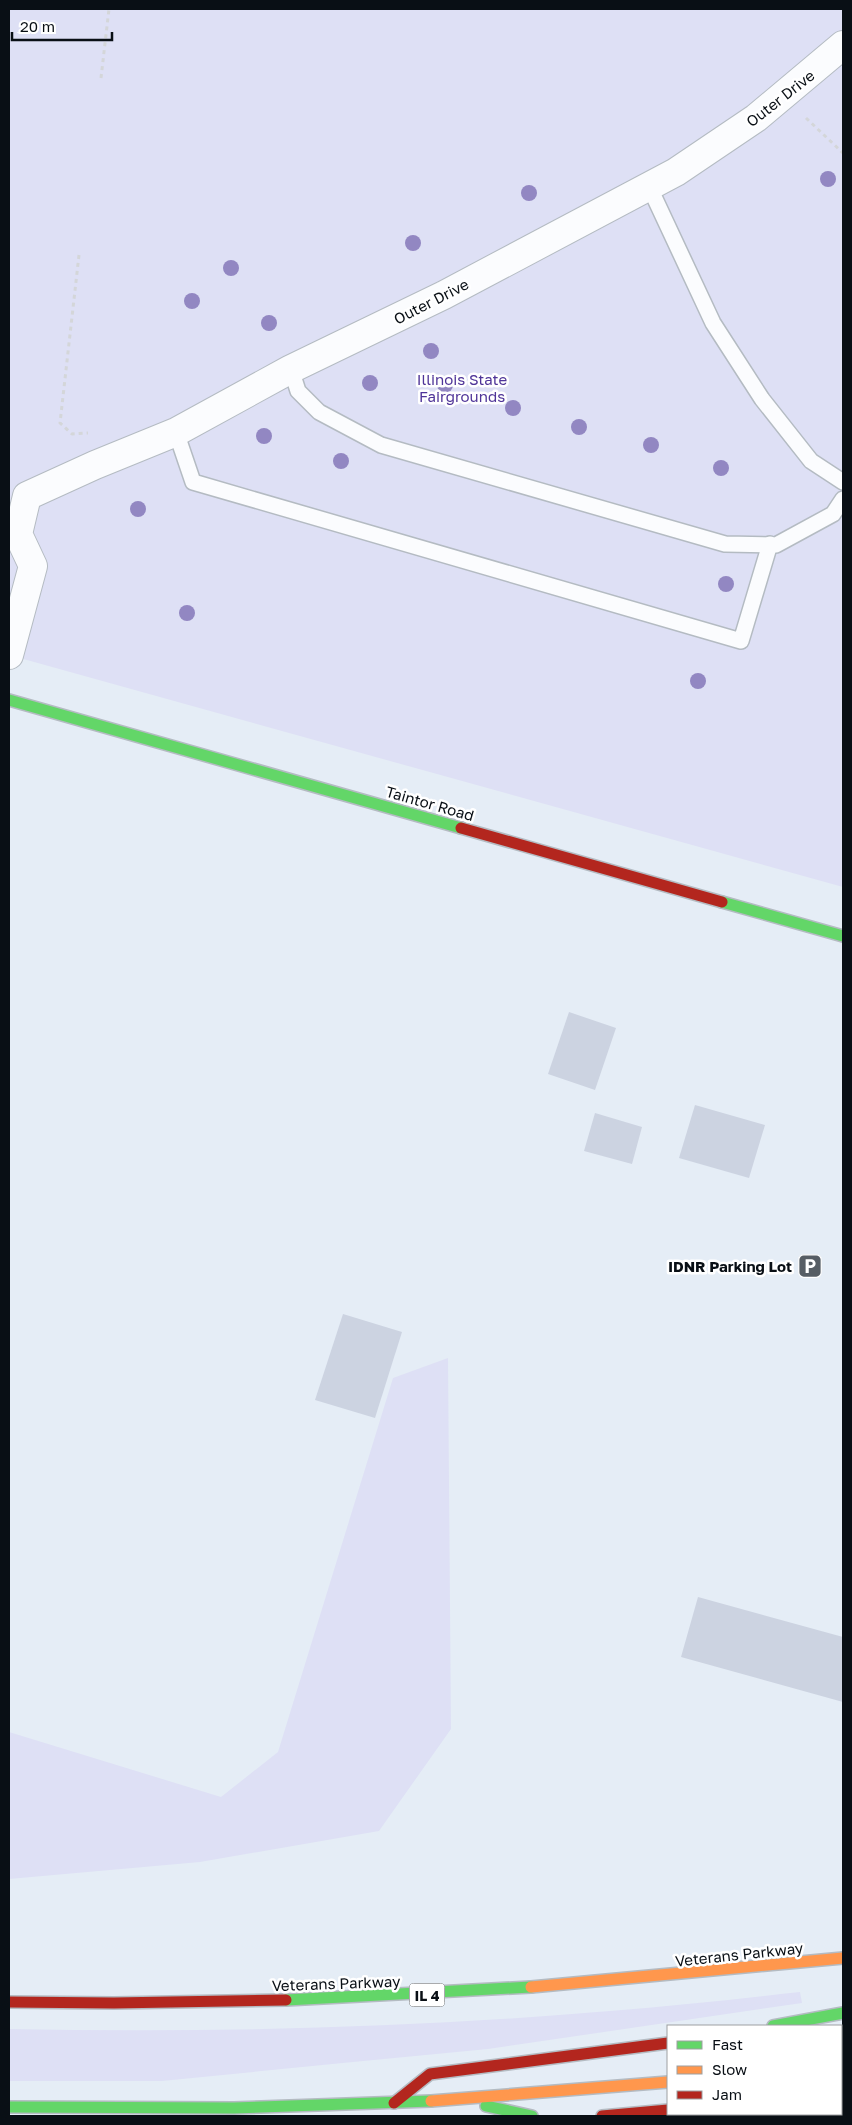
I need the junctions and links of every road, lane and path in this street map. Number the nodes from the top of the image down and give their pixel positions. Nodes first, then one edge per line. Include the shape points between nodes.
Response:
1 (109, 9) edge
2 (843, 45) edge
3 (101, 78) dead end
4 (783, 96) junction
5 (843, 153) edge
6 (648, 186) junction
7 (79, 255) dead end
8 (291, 370) junction
9 (176, 432) junction
10 (88, 437) dead end
11 (843, 482) edge
12 (18, 490) edge
13 (843, 499) edge
14 (13, 537) edge
15 (770, 544) junction
16 (9, 655) edge
17 (9, 700) edge
18 (843, 936) edge
19 (843, 1958) edge
20 (9, 2002) edge
21 (843, 2013) edge
22 (778, 2025) edge
23 (667, 2043) edge
24 (667, 2082) edge
25 (460, 2100) junction
26 (394, 2103) junction
27 (9, 2107) edge
28 (667, 2110) edge
29 (532, 2116) edge
30 (602, 2116) edge

1 - 3 path
2 - 4 street, Outer Drive
4 - 5 path
4 - 6 street, Outer Drive via 676,172
6 - 8 street, Outer Drive via 444,295
6 - 11 lane via 713,323 762,399 811,461
7 - 10 path via 60,423 72,434 88,432
8 - 9 street, Outer Drive
8 - 15 lane via 298,391 319,412 381,445 725,544
9 - 12 street, Outer Drive via 95,465
9 - 15 lane via 193,482 741,641
12 - 14 street, Outer Drive
13 - 15 lane via 833,514 776,545
14 - 16 street, Outer Drive via 33,566
17 - 18 main road, Taintor Road
19 - 20 main road, Veterans Parkway / IL 4 via 624,1980 400,1997 206,2002
21 - 22 main road
23 - 26 main road via 430,2074
24 - 25 main road
25 - 26 main road
25 - 29 main road
26 - 27 main road via 164,2109
28 - 30 main road

